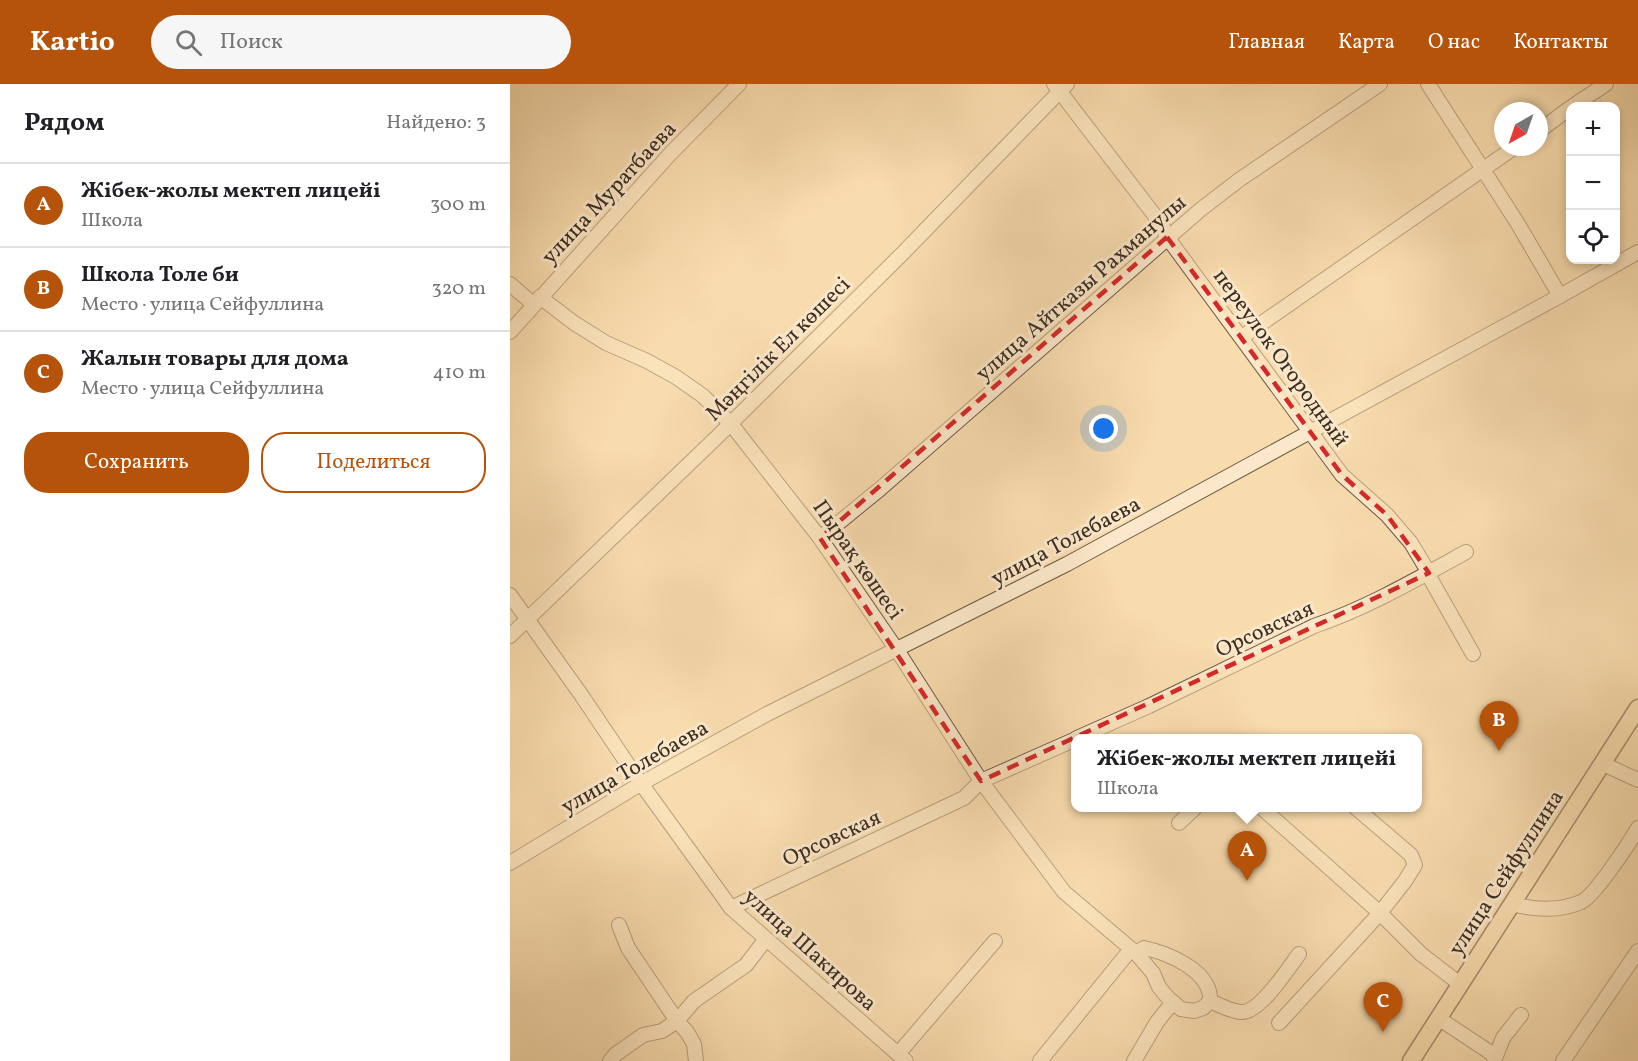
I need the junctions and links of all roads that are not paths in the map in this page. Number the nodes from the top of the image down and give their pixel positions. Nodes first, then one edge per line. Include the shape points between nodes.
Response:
1 (739, 84) edge
2 (1380, 84) edge
3 (1428, 84) edge
4 (1606, 84) edge
5 (1060, 86) edge
6 (1579, 102) edge
7 (1566, 111) edge
8 (1548, 124) edge
9 (1502, 156) edge
10 (1482, 170) junction
11 (1167, 237) junction
12 (1638, 252) edge
13 (510, 284) edge
14 (1560, 296) junction
15 (537, 300) junction
16 (510, 332) edge
17 (1242, 337) junction
18 (731, 424) junction
19 (1310, 432) junction
20 (820, 538) junction
21 (1466, 552) dead end
22 (1429, 573) junction
23 (510, 595) edge
24 (526, 620) junction
25 (510, 636) edge
26 (897, 650) junction
27 (1473, 654) dead end
28 (1638, 708) edge
29 (1088, 734) edge
30 (1071, 742) edge
31 (1603, 764) junction
32 (1638, 780) edge
33 (981, 781) junction
34 (642, 783) junction
35 (1190, 812) edge
36 (1268, 812) edge
37 (1362, 812) edge
38 (1179, 823) dead end
39 (1638, 828) edge
40 (510, 863) edge
41 (1512, 904) junction
42 (731, 908) junction
43 (1380, 913) junction
44 (619, 925) dead end
45 (766, 939) junction
46 (995, 941) dead end
47 (1133, 951) junction
48 (1638, 951) edge
49 (1299, 954) dead end
50 (1460, 984) junction
51 (1210, 1001) junction
52 (1173, 1002) junction
53 (1521, 1015) dead end
54 (1438, 1018) junction
55 (677, 1021) junction
56 (1279, 1023) dead end
57 (902, 1058) edge
58 (1494, 1058) edge
59 (610, 1061) edge
60 (696, 1061) edge
61 (1040, 1061) edge
62 (1134, 1061) edge
63 (1411, 1061) edge
64 (1563, 1061) edge

1 - 15 street, улица Муратбаева
2 - 11 street, улица Айтказы Рахманулы via 1239,180
3 - 10 street
4 - 6 street
5 - 11 street, переулок Огородный
5 - 18 street, Мәңгілік Ел көшесі via 1047,107
7 - 8 street
9 - 10 street
10 - 14 street
10 - 17 street
11 - 17 street, переулок Огородный
11 - 20 street, улица Айтказы Рахманулы
12 - 14 street, улица Толебаева
13 - 15 street, Пырақ көшесі
14 - 19 street, улица Толебаева
15 - 16 street, улица Муратбаева
15 - 18 street, Пырақ көшесі via 606,343 676,377 703,396
17 - 19 street, переулок Огородный
18 - 20 street, Пырақ көшесі
18 - 24 street, Мәңгілік Ел көшесі
19 - 22 street, переулок Огородный via 1342,475 1411,543
19 - 26 street, улица Толебаева via 1067,564
20 - 26 street, Пырақ көшесі
21 - 22 street, Орсовская
22 - 27 street, переулок Огородный
22 - 29 street, Орсовская
23 - 24 street, улица Шакирова
24 - 25 street, Мәңгілік Ел көшесі
24 - 34 street, улица Шакирова
26 - 33 street, Пырақ көшесі
26 - 34 street, улица Толебаева via 767,714
28 - 31 main road, улица Сейфуллина
30 - 33 street, Орсовская
31 - 32 street
31 - 41 main road, улица Сейфуллина
33 - 42 street, Орсовская via 964,798
33 - 47 street, Пырақ көшесі via 1064,892
34 - 40 street, улица Толебаева
34 - 42 street, улица Шакирова
35 - 38 street
36 - 43 street
37 - 43 street via 1411,855 1415,865
39 - 41 street via 1584,902 1556,910
41 - 50 main road, улица Сейфуллина
42 - 45 street, улица Шакирова
43 - 50 street via 1421,954
43 - 56 street
44 - 55 street via 628,948
45 - 55 street via 746,965 694,1001
45 - 57 street, улица Шакирова
46 - 57 street
47 - 51 street via 1144,948 1177,958 1206,984
47 - 52 street, Пырақ көшесі
47 - 61 street
48 - 64 street
49 - 51 street via 1251,1011 1241,1013
50 - 54 main road, улица Сейфуллина
51 - 52 street via 1194,1011 1181,1009
52 - 62 street
53 - 58 street via 1503,1038
54 - 58 street via 1469,1036
54 - 63 main road, улица Сейфуллина
55 - 59 street via 662,1031 643,1035
55 - 60 street via 694,1044

